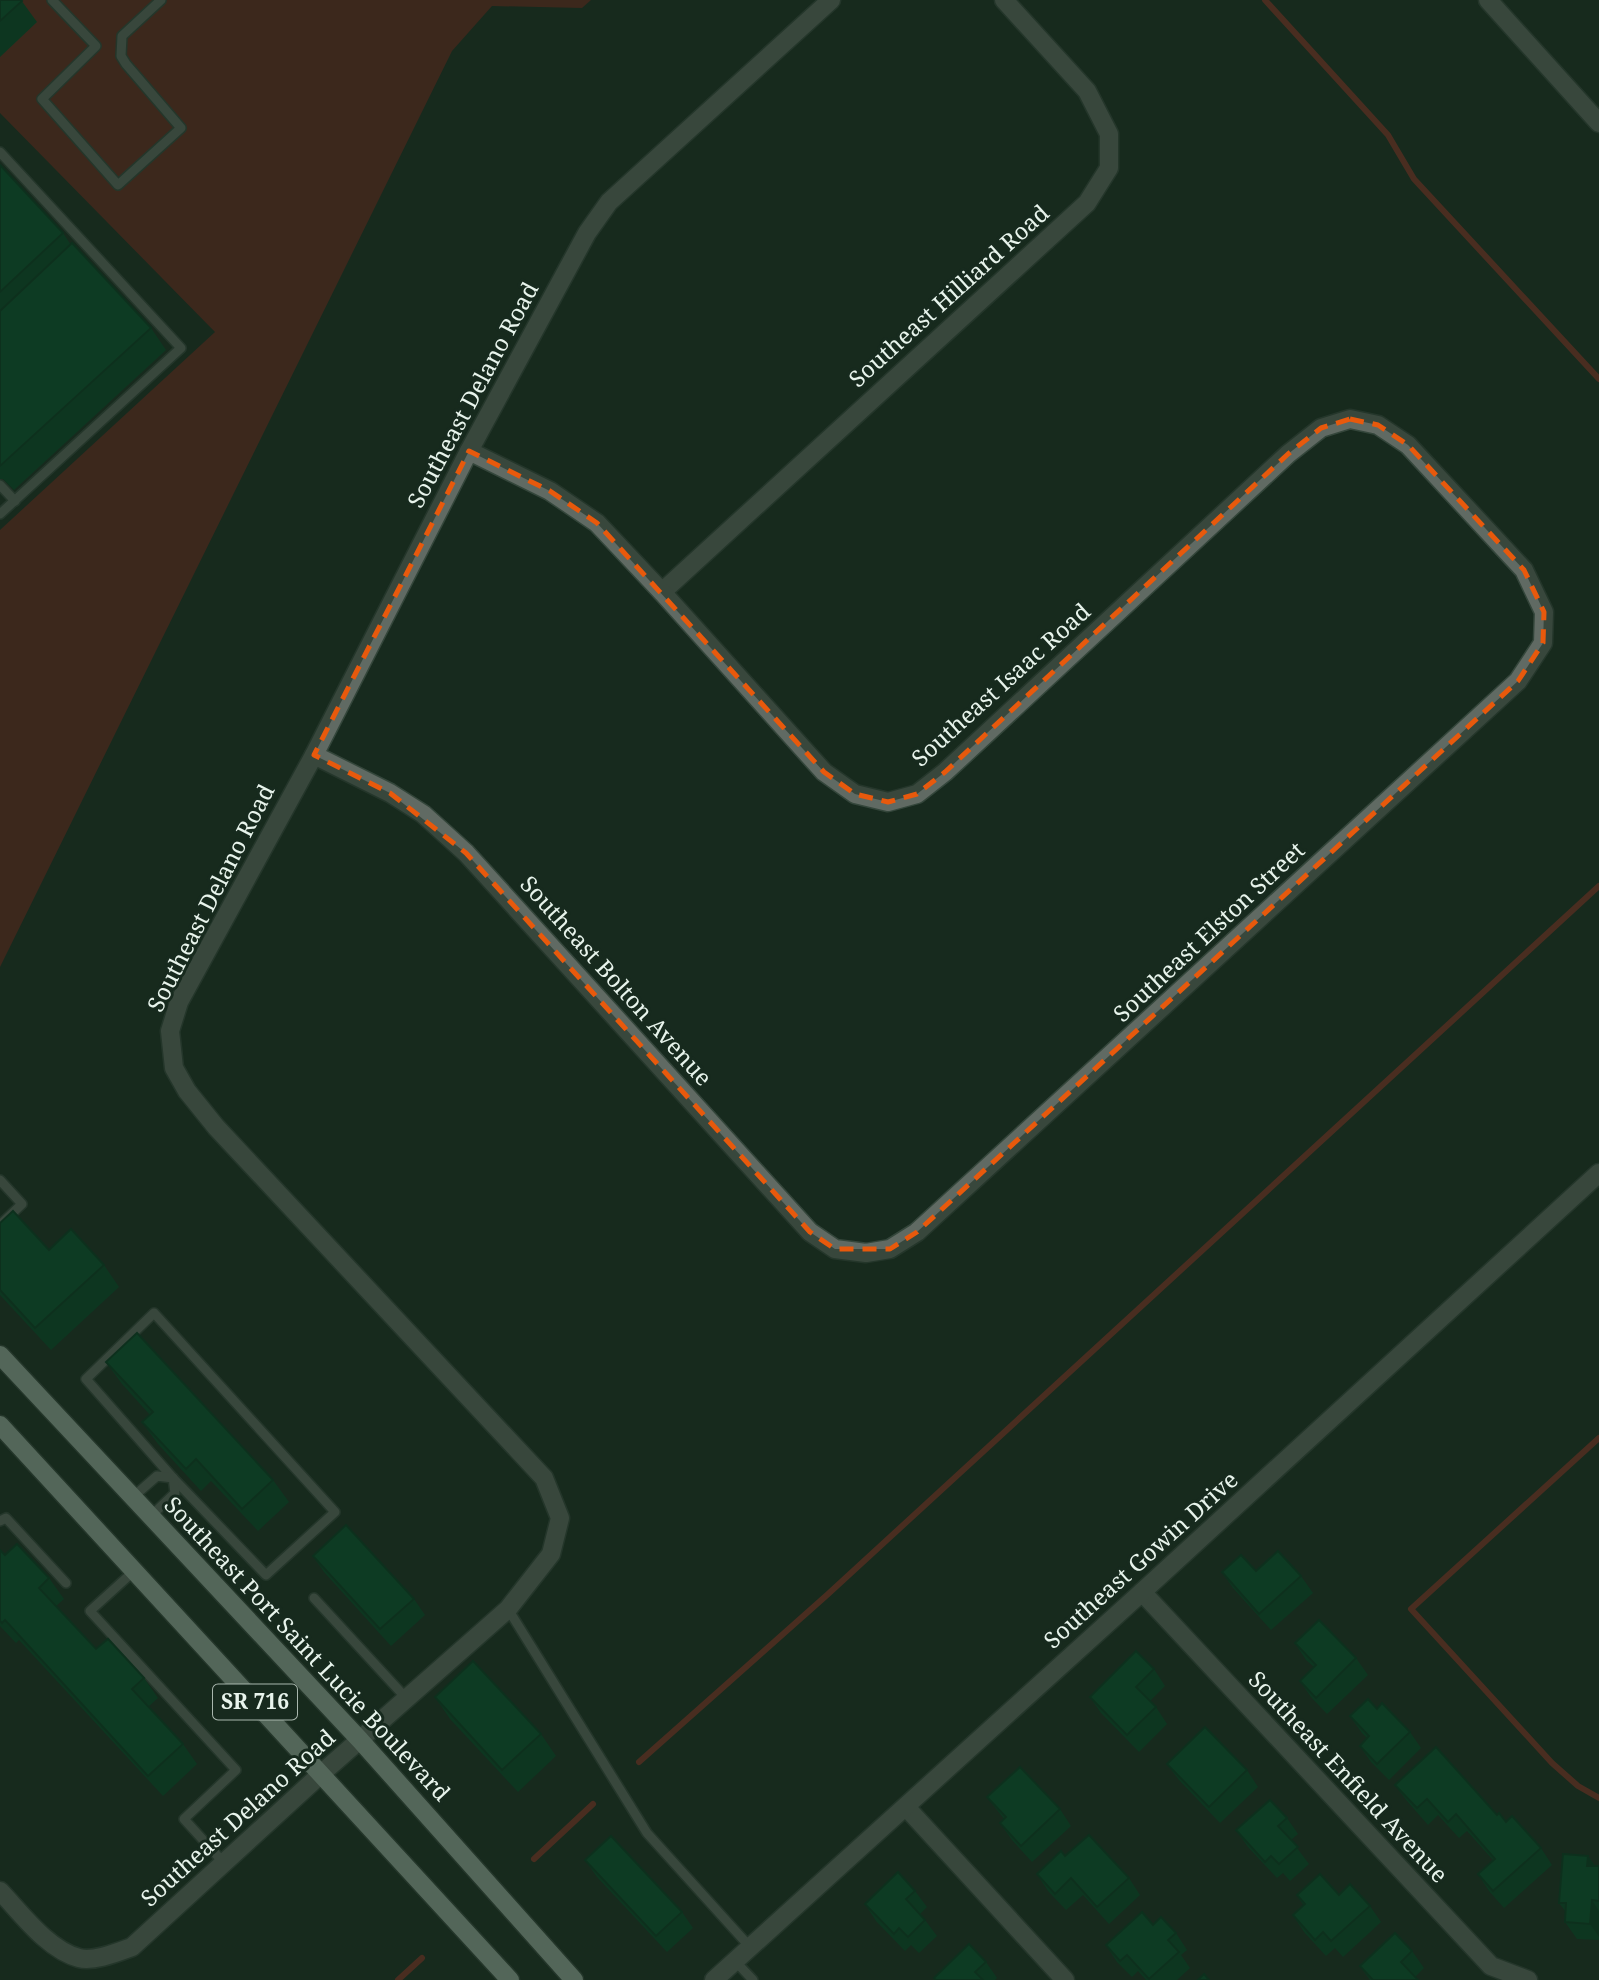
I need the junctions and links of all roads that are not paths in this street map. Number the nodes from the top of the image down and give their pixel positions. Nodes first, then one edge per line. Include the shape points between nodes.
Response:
1 (52, 0) edge
2 (161, 0) edge
3 (831, 0) edge
4 (1004, 0) edge
5 (1488, 0) edge
6 (1599, 123) edge
7 (0, 152) edge
8 (92, 251) junction
9 (83, 260) edge
10 (470, 451) junction
11 (0, 485) edge
12 (15, 501) junction
13 (0, 514) edge
14 (662, 592) junction
15 (1544, 612) joint
16 (314, 755) junction
17 (1599, 1173) edge
18 (0, 1181) edge
19 (0, 1225) edge
20 (866, 1253) joint
21 (0, 1355) edge
22 (0, 1425) edge
23 (173, 1478) junction
24 (133, 1497) junction
25 (150, 1516) junction
26 (0, 1521) edge
27 (134, 1571) junction
28 (66, 1583) dead end
29 (1142, 1592) junction
30 (314, 1598) dead end
31 (508, 1609) junction
32 (407, 1698) junction
33 (360, 1740) junction
34 (321, 1774) junction
35 (906, 1807) junction
36 (224, 1863) junction
37 (0, 1891) edge
38 (750, 1947) junction
39 (735, 1961) junction
40 (510, 1980) edge
41 (574, 1980) edge
42 (714, 1980) edge
43 (753, 1980) edge
44 (1065, 1980) edge
45 (1528, 1980) edge

1 - 2 lane via 96,46 42,99 118,185 181,128 121,55 122,36
3 - 10 street, Southeast Delano Road via 609,202 587,233
4 - 14 street, Southeast Hilliard Road via 1087,91 1109,134 1109,168 1087,203
5 - 6 street
7 - 8 lane
8 - 9 lane
8 - 12 lane via 180,348
10 - 14 street, Southeast Isaac Road via 550,491 597,523
10 - 16 street, Southeast Delano Road
11 - 12 lane
12 - 13 lane
14 - 15 street, Southeast Isaac Road via 824,772 855,794 888,802 917,793 945,772 1288,454 1321,428 1349,419 1378,425 1408,445 1524,569
15 - 20 street, Southeast Elston Street via 1542,643 1518,681 917,1232 890,1249
16 - 20 street, Southeast Bolton Avenue via 390,793 458,845 810,1232 835,1249
16 - 31 street, Southeast Delano Road via 179,1002 170,1031 174,1068 216,1127 544,1478 559,1518 551,1554
17 - 29 street, Southeast Gowin Drive
18 - 19 lane via 22,1204
21 - 24 main road, Southeast Port Saint Lucie Boulevard / SR 716
22 - 27 main road, SR 716
23 - 23 lane via 266,1575 335,1512 155,1314 86,1379
23 - 24 lane via 157,1476
23 - 25 lane via 176,1493
24 - 25 main road, Southeast Port Saint Lucie Boulevard / SR 716
25 - 33 main road, Southeast Port Saint Lucie Boulevard / SR 716
26 - 28 lane via 6,1518
27 - 34 main road, SR 716
27 - 36 lane via 90,1611 236,1770 184,1819
29 - 35 street, Southeast Gowin Drive
29 - 45 street, Southeast Enfield Avenue via 1491,1966
30 - 32 lane
31 - 32 street, Southeast Delano Road
31 - 38 lane via 647,1833
32 - 33 street, Southeast Delano Road
33 - 34 street, Southeast Delano Road
33 - 41 main road, Southeast Port Saint Lucie Boulevard / SR 716
34 - 36 street, Southeast Delano Road
34 - 40 main road, SR 716
35 - 38 street, Southeast Gowin Drive
35 - 44 street
36 - 37 street, Southeast Delano Road via 132,1947 107,1956 80,1959 49,1943
38 - 39 street, Southeast Gowin Drive
39 - 42 street, Southeast Gowin Drive
39 - 43 lane

